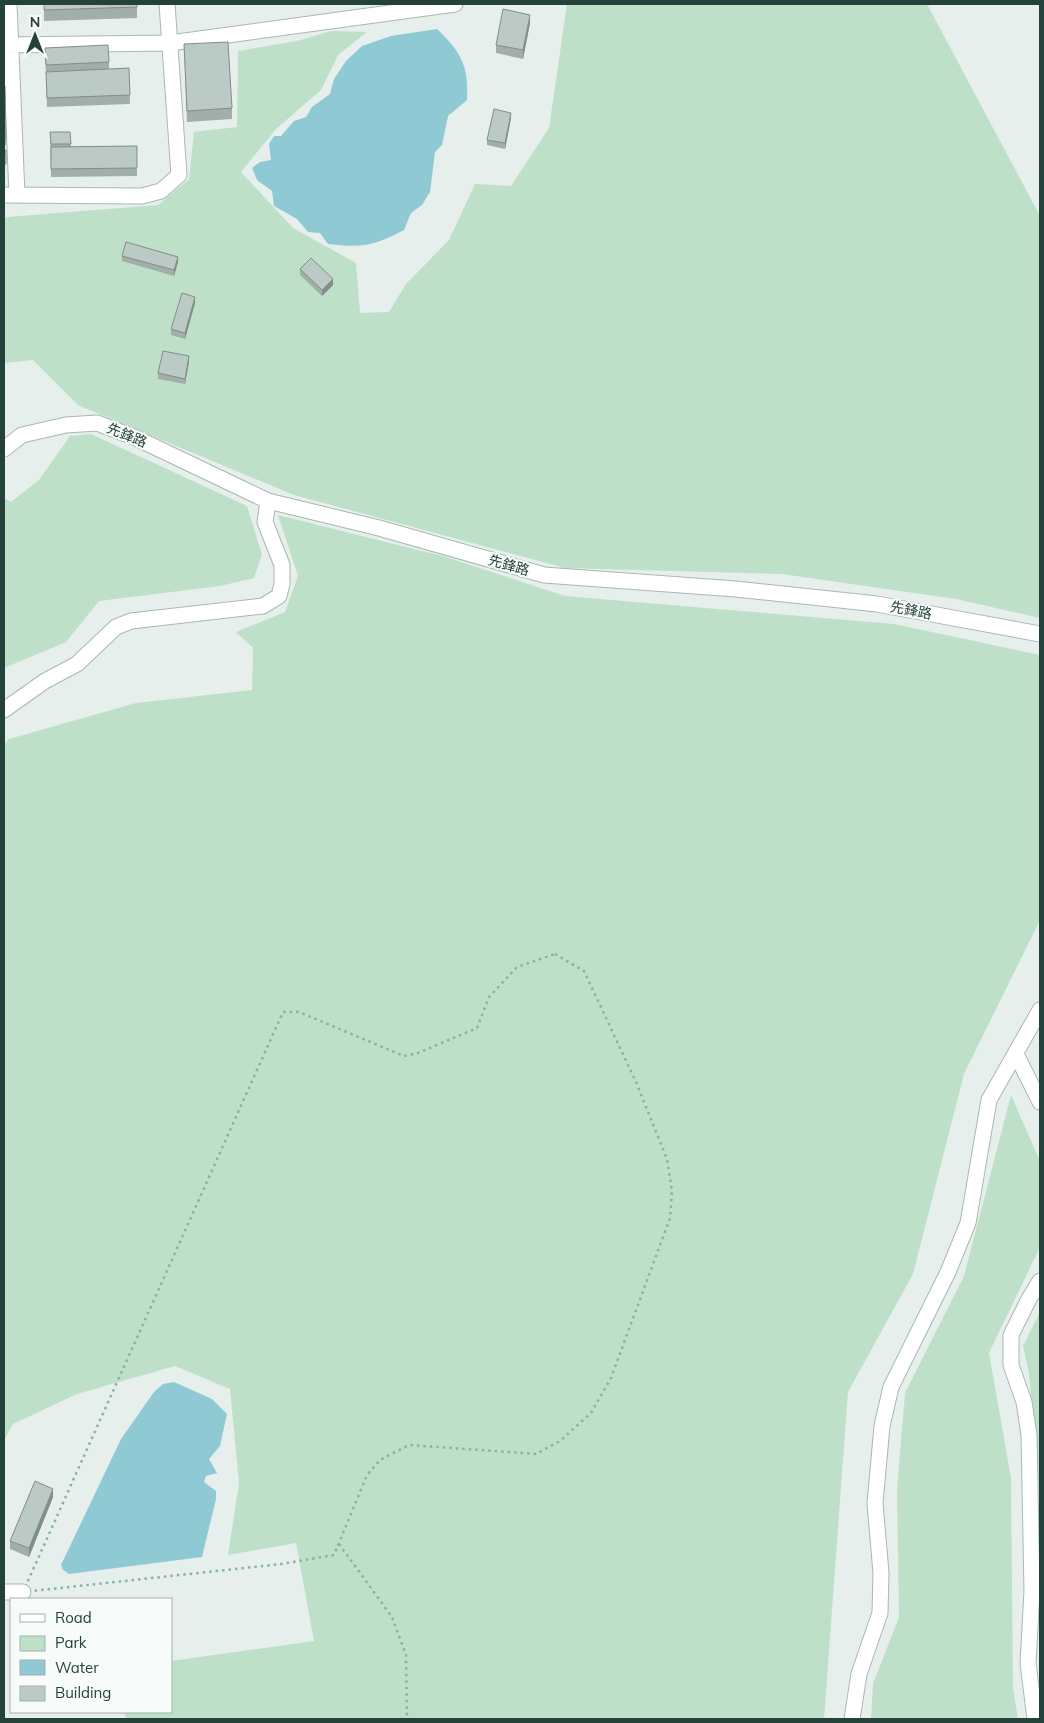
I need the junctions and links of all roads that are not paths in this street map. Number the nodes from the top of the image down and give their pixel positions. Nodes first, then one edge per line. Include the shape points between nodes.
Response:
1 (9, 4) edge
2 (167, 4) edge
3 (455, 4) edge
4 (170, 43) junction
5 (7, 45) edge
6 (10, 195) edge
7 (4, 449) edge
8 (268, 501) junction
9 (1040, 634) edge
10 (4, 710) edge
11 (1040, 1010) edge
12 (1016, 1054) junction
13 (1040, 1102) edge
14 (1040, 1281) edge
15 (4, 1592) edge
16 (23, 1592) road end
17 (852, 1719) edge
18 (1035, 1719) edge

1 - 5 street
2 - 4 street
3 - 4 street
4 - 5 street
4 - 6 street via 179,175 161,192 142,196
5 - 6 street
7 - 8 street, 先鋒路 via 22,435 66,425 97,423 136,438
8 - 9 street, 先鋒路 via 379,528 544,575 736,589 877,604
8 - 10 street via 265,522 282,565 279,596 263,606 131,621 116,627 77,664
11 - 12 street
12 - 13 street
12 - 17 street via 989,1100 968,1223 948,1272 891,1387 882,1426 876,1503 880,1613 859,1674
14 - 18 street via 1011,1335 1011,1366 1024,1402 1029,1435 1032,1591 1028,1664
15 - 16 street

